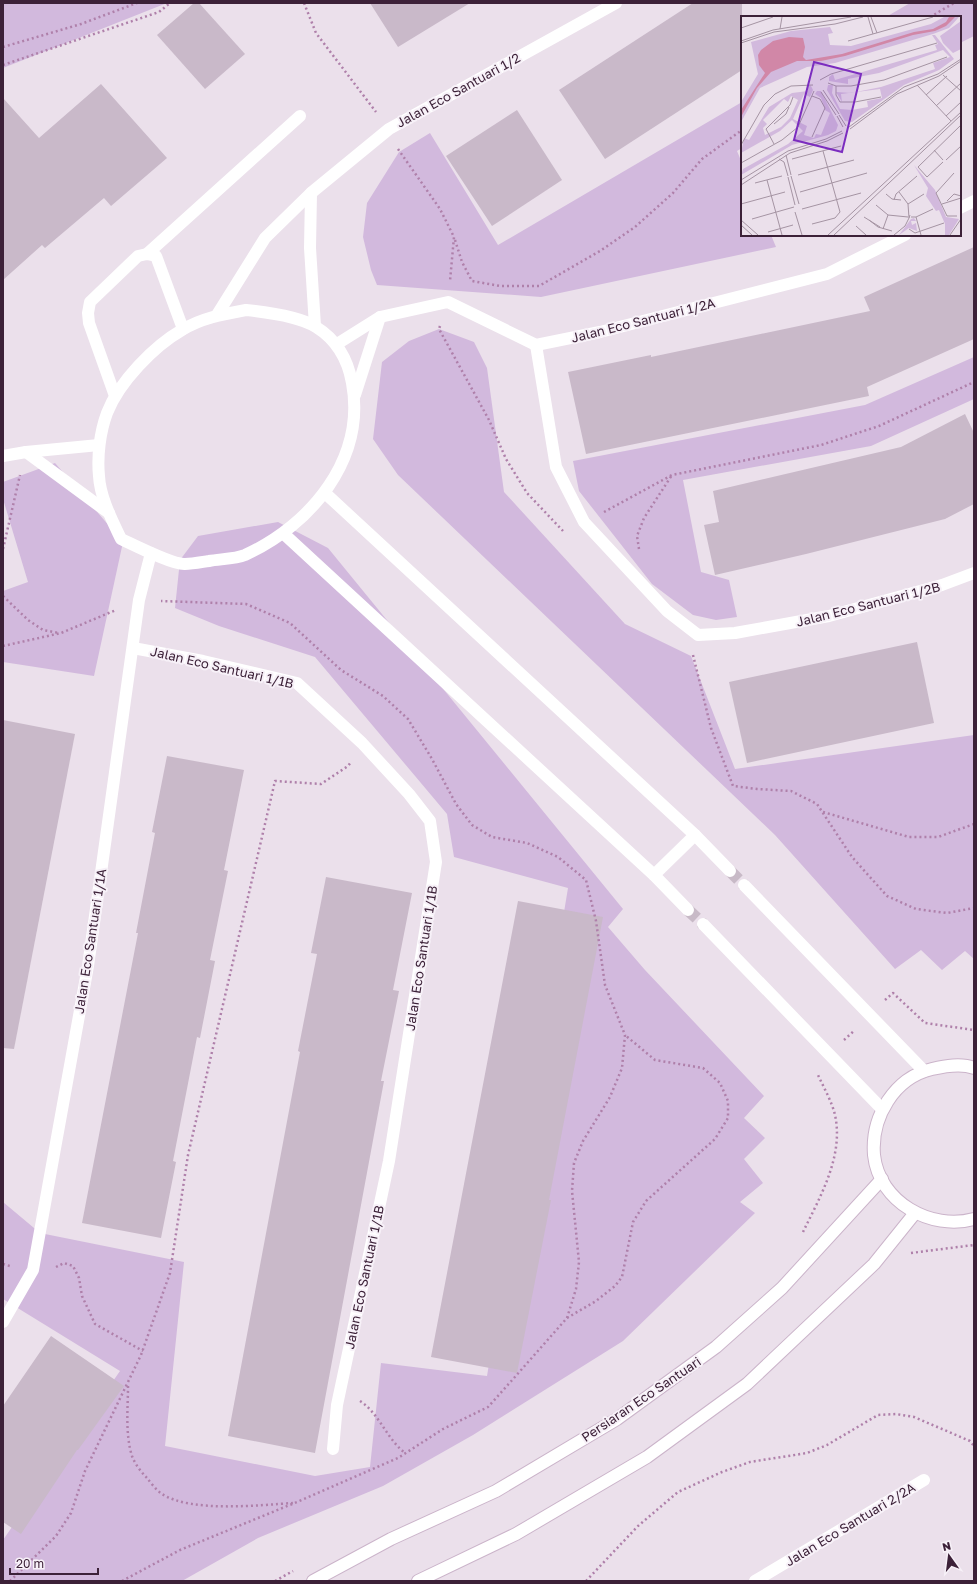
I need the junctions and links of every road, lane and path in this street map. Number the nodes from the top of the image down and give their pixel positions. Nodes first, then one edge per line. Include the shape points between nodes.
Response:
1 (137, 3) edge
2 (170, 3) edge
3 (616, 3) edge
4 (954, 3) edge
5 (932, 16) edge
6 (3, 47) edge
7 (3, 65) edge
8 (300, 116) dead end
9 (741, 131) edge
10 (311, 193) junction
11 (974, 201) edge
12 (961, 208) edge
13 (903, 236) edge
14 (454, 237) dead end
15 (147, 254) junction
16 (217, 315) junction
17 (380, 317) junction
18 (315, 326) junction
19 (183, 329) junction
20 (337, 344) junction
21 (536, 345) junction
22 (974, 382) edge
23 (116, 396) junction
24 (354, 396) junction
25 (99, 445) junction
26 (26, 452) junction
27 (3, 456) edge
28 (672, 475) junction
29 (325, 493) junction
30 (108, 513) junction
31 (584, 522) junction
32 (284, 534) junction
33 (3, 549) edge
34 (151, 553) junction
35 (974, 574) edge
36 (634, 576) junction
37 (3, 596) edge
38 (61, 633) dead end
39 (133, 648) junction
40 (362, 743) junction
41 (823, 812) dead end
42 (974, 824) edge
43 (695, 835) junction
44 (730, 871) tunnel mouth
45 (654, 875) junction
46 (744, 885) tunnel mouth
47 (688, 910) tunnel mouth
48 (703, 924) tunnel mouth
49 (870, 1014) junction
50 (974, 1030) edge
51 (625, 1035) dead end
52 (830, 1054) junction
53 (974, 1068) edge
54 (924, 1071) junction
55 (882, 1109) junction
56 (882, 1179) junction
57 (915, 1213) junction
58 (974, 1219) edge
59 (801, 1236) dead end
60 (3, 1264) edge
61 (33, 1270) junction
62 (567, 1318) dead end
63 (3, 1322) edge
64 (143, 1352) junction
65 (342, 1382) junction
66 (128, 1385) junction
67 (974, 1446) edge
68 (333, 1449) dead end
69 (405, 1453) dead end
70 (924, 1480) dead end
71 (297, 1502) dead end
72 (300, 1568) dead end
73 (10, 1581) edge
74 (275, 1581) edge
75 (313, 1581) edge
76 (418, 1581) edge
77 (586, 1581) edge
78 (755, 1581) edge

1 - 6 path via 81,24
2 - 7 path via 159,12
3 - 10 street, Jalan Eco Santuari 1/2 via 389,129
4 - 5 path
8 - 15 street
9 - 14 path via 702,159 673,193 635,227 600,251 539,286 500,286 472,281 462,262
10 - 16 street, Jalan Eco Santuari 1/2 via 265,238
10 - 18 street via 310,248
11 - 12 street
13 - 21 street, Jalan Eco Santuari 1/2A via 827,274 600,332
15 - 19 street via 156,256
15 - 23 street via 138,256 90,302 89,323
16 - 18 street via 246,310 274,313
16 - 19 street
17 - 20 street
17 - 21 street via 448,302
17 - 24 street
18 - 20 street
19 - 23 street via 160,345
20 - 24 street via 349,366
21 - 31 street, Jalan Eco Santuari 1/2B via 556,467
22 - 28 path via 879,426 821,445
23 - 25 street via 107,413
24 - 29 street via 352,431 347,452
25 - 26 street
25 - 30 street via 98,477
26 - 27 street
26 - 30 street
26 - 33 path
28 - 31 path
28 - 36 path via 644,518 637,536 640,554
29 - 32 street
29 - 43 street
30 - 34 street via 121,539
31 - 36 street, Jalan Eco Santuari 1/2B
32 - 34 street via 244,555 184,565
32 - 45 street
34 - 39 street, Jalan Eco Santuari 1/1A via 139,600
35 - 36 street, Jalan Eco Santuari 1/2B via 829,616 735,633 698,635 667,611
37 - 38 path via 28,620 43,630
39 - 40 street, Jalan Eco Santuari 1/1B via 297,683
39 - 61 street, Jalan Eco Santuari 1/1A via 88,966
40 - 64 path via 348,766 321,784 275,781 188,1155 170,1273
40 - 65 street, Jalan Eco Santuari 1/1B via 410,794 430,821 436,862 389,1161
41 - 42 path via 909,837 938,837
43 - 44 street
43 - 45 street
45 - 47 street
46 - 49 street
48 - 52 street
49 - 50 path via 893,993 925,1023
49 - 52 path
49 - 54 street
51 - 62 path via 655,1060 703,1068 720,1083 728,1101 728,1118 715,1139 646,1201 633,1222 622,1277 615,1286
52 - 55 street
52 - 59 path via 817,1074 835,1115 836,1146 827,1184
53 - 54 street via 946,1065
54 - 55 street via 907,1080 893,1093
55 - 56 street via 875,1132 874,1156
56 - 57 street via 896,1199
56 - 75 street, Persiaran Eco Santuari via 782,1288 716,1347 617,1418 496,1491 391,1539
57 - 58 street via 939,1222 963,1222
57 - 76 street via 874,1264 747,1384 626,1469 516,1534
60 - 61 path
61 - 63 street, Jalan Eco Santuari 1/1A
61 - 64 path via 47,1270 64,1263 73,1266 79,1278 82,1296 95,1324
64 - 66 path
65 - 68 street, Jalan Eco Santuari 1/1B
65 - 69 path via 354,1397 375,1415 394,1444
66 - 71 path via 129,1439 132,1456 141,1472 161,1493 178,1501 209,1505 249,1506
66 - 73 path via 85,1471 71,1513 56,1536
67 - 77 path via 970,1441 914,1417 878,1415 827,1445 807,1453 750,1462 678,1492 638,1526
70 - 78 street, Jalan Eco Santuari 2/2A
72 - 74 path

